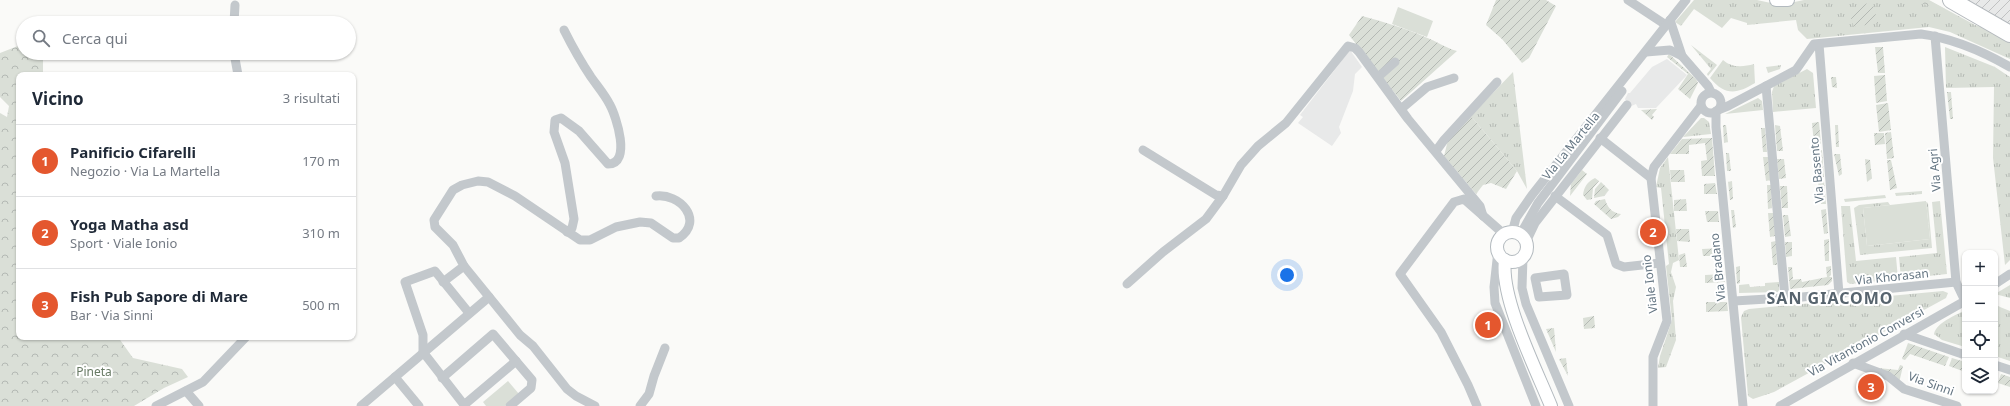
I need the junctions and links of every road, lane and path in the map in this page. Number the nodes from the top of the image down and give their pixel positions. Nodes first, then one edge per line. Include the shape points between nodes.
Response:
1 (1628, 0) edge
2 (1776, 0) edge
3 (1788, 0) edge
4 (1951, 0) edge
5 (1681, 2) edge
6 (235, 6) dead end
7 (234, 16) edge
8 (1668, 23) junction
9 (564, 30) dead end
10 (2010, 34) edge
11 (1935, 36) junction
12 (1819, 44) junction
13 (1646, 52) junction
14 (1682, 56) junction
15 (235, 60) edge
16 (1395, 62) dead end
17 (2010, 67) edge
18 (237, 72) edge
19 (1378, 77) junction
20 (1454, 78) dead end
21 (1703, 81) junction
22 (1497, 82) dead end
23 (1766, 86) junction
24 (1711, 92) junction
25 (1720, 98) junction
26 (1740, 100) junction
27 (1627, 104) dead end
28 (1709, 108) junction
29 (1401, 109) junction
30 (1600, 138) junction
31 (1143, 150) dead end
32 (1436, 151) junction
33 (1651, 178) junction
34 (656, 196) dead end
35 (1223, 196) junction
36 (1555, 196) junction
37 (1483, 216) junction
38 (567, 232) junction
39 (1516, 236) junction
40 (1523, 257) junction
41 (1501, 260) junction
42 (1660, 263) junction
43 (464, 266) junction
44 (2010, 274) edge
45 (443, 282) junction
46 (1956, 282) junction
47 (1998, 282) edge
48 (1126, 284) dead end
49 (1494, 287) junction
50 (1507, 289) junction
51 (1839, 294) junction
52 (1962, 295) edge
53 (489, 297) junction
54 (1785, 298) junction
55 (1734, 301) junction
56 (1962, 303) edge
57 (469, 313) junction
58 (1904, 334) junction
59 (243, 340) edge
60 (665, 348) dead end
61 (423, 352) junction
62 (1962, 354) edge
63 (516, 361) junction
64 (1853, 363) junction
65 (1998, 366) edge
66 (2010, 370) edge
67 (395, 377) junction
68 (442, 378) junction
69 (186, 391) junction
70 (464, 405) edge
71 (156, 406) edge
72 (199, 406) edge
73 (361, 406) edge
74 (419, 406) edge
75 (510, 406) edge
76 (596, 406) edge
77 (640, 406) edge
78 (1477, 406) edge
79 (1536, 406) edge
80 (1551, 406) edge
81 (1569, 406) edge
82 (1653, 406) edge
83 (1743, 406) edge
84 (1780, 406) edge
85 (1957, 406) edge

1 - 8 street
2 - 3 street
4 - 10 highway
5 - 8 street, Via La Martella
6 - 7 street
8 - 13 street, Via La Martella
8 - 14 street
9 - 38 street via 611,106 621,142 619,156 608,164 569,123 561,118 555,120 554,132 565,163 573,214 574,224
11 - 12 street via 1921,34
11 - 17 street via 1949,39
11 - 46 street, Via Agri
12 - 23 street via 1814,44 1809,49 1804,61 1796,70
12 - 51 street, Via Basento
13 - 14 street via 1670,50
13 - 39 street, Via La Martella via 1532,195 1516,218
14 - 21 street
15 - 18 street
16 - 19 street
19 - 29 street
19 - 35 street via 1359,59 1355,48 1348,46 1316,79 1286,123 1258,146 1241,165
20 - 29 street via 1427,87
21 - 24 street
21 - 28 street
22 - 32 street via 1469,109
23 - 26 street
23 - 54 street
24 - 25 street
24 - 28 street
25 - 26 street
25 - 28 street via 1721,104
26 - 28 street
27 - 30 street
28 - 33 street via 1690,122 1654,167
28 - 55 street, Via Bradano via 1716,126
29 - 32 street
30 - 33 street
30 - 36 street
31 - 35 street via 1216,195
32 - 37 street via 1473,194
33 - 42 street, Viale Ionio
34 - 38 street via 672,198 689,212 689,227 679,238 673,238 657,226 646,222 616,227 585,241
35 - 48 street via 1206,219 1142,268
36 - 39 street via 1534,223
36 - 42 street via 1607,235 1616,264 1624,267
37 - 39 street
37 - 78 street via 1464,199 1454,202 1400,274 1441,332
38 - 43 street via 494,185 478,181 462,185 456,187 449,195 436,215 434,224 453,244
39 - 40 street via 1527,249
39 - 41 street via 1500,240
40 - 41 street via 1516,262
40 - 81 street via 1522,288 1526,304
41 - 49 street
41 - 50 street
42 - 82 street, Viale Ionio via 1667,321 1654,357
43 - 45 street
43 - 53 street
44 - 47 street
45 - 57 street
45 - 61 street via 435,271 405,282 423,335
46 - 51 street, Via Khorasan
46 - 52 street, Via Agri
49 - 50 street
49 - 79 street via 1495,303
50 - 80 street via 1512,309
51 - 54 street, Via Khorasan
53 - 57 street
53 - 76 street via 567,389
54 - 55 street, Via Khorasan
55 - 83 street, Via Bradano
56 - 58 street, Via Vitantonio Conversi
57 - 61 street
58 - 62 street
58 - 64 street, Via Vitantonio Conversi
59 - 69 street via 211,375
60 - 77 street via 649,394
61 - 67 street
61 - 68 street
63 - 68 street via 493,334
63 - 70 street
63 - 75 street via 532,380 531,388
64 - 84 street, Via Vitantonio Conversi
64 - 85 street, Via Sinni via 1888,376 1904,389
65 - 66 street
67 - 73 street
67 - 74 street
68 - 70 street
69 - 71 street
69 - 72 street

